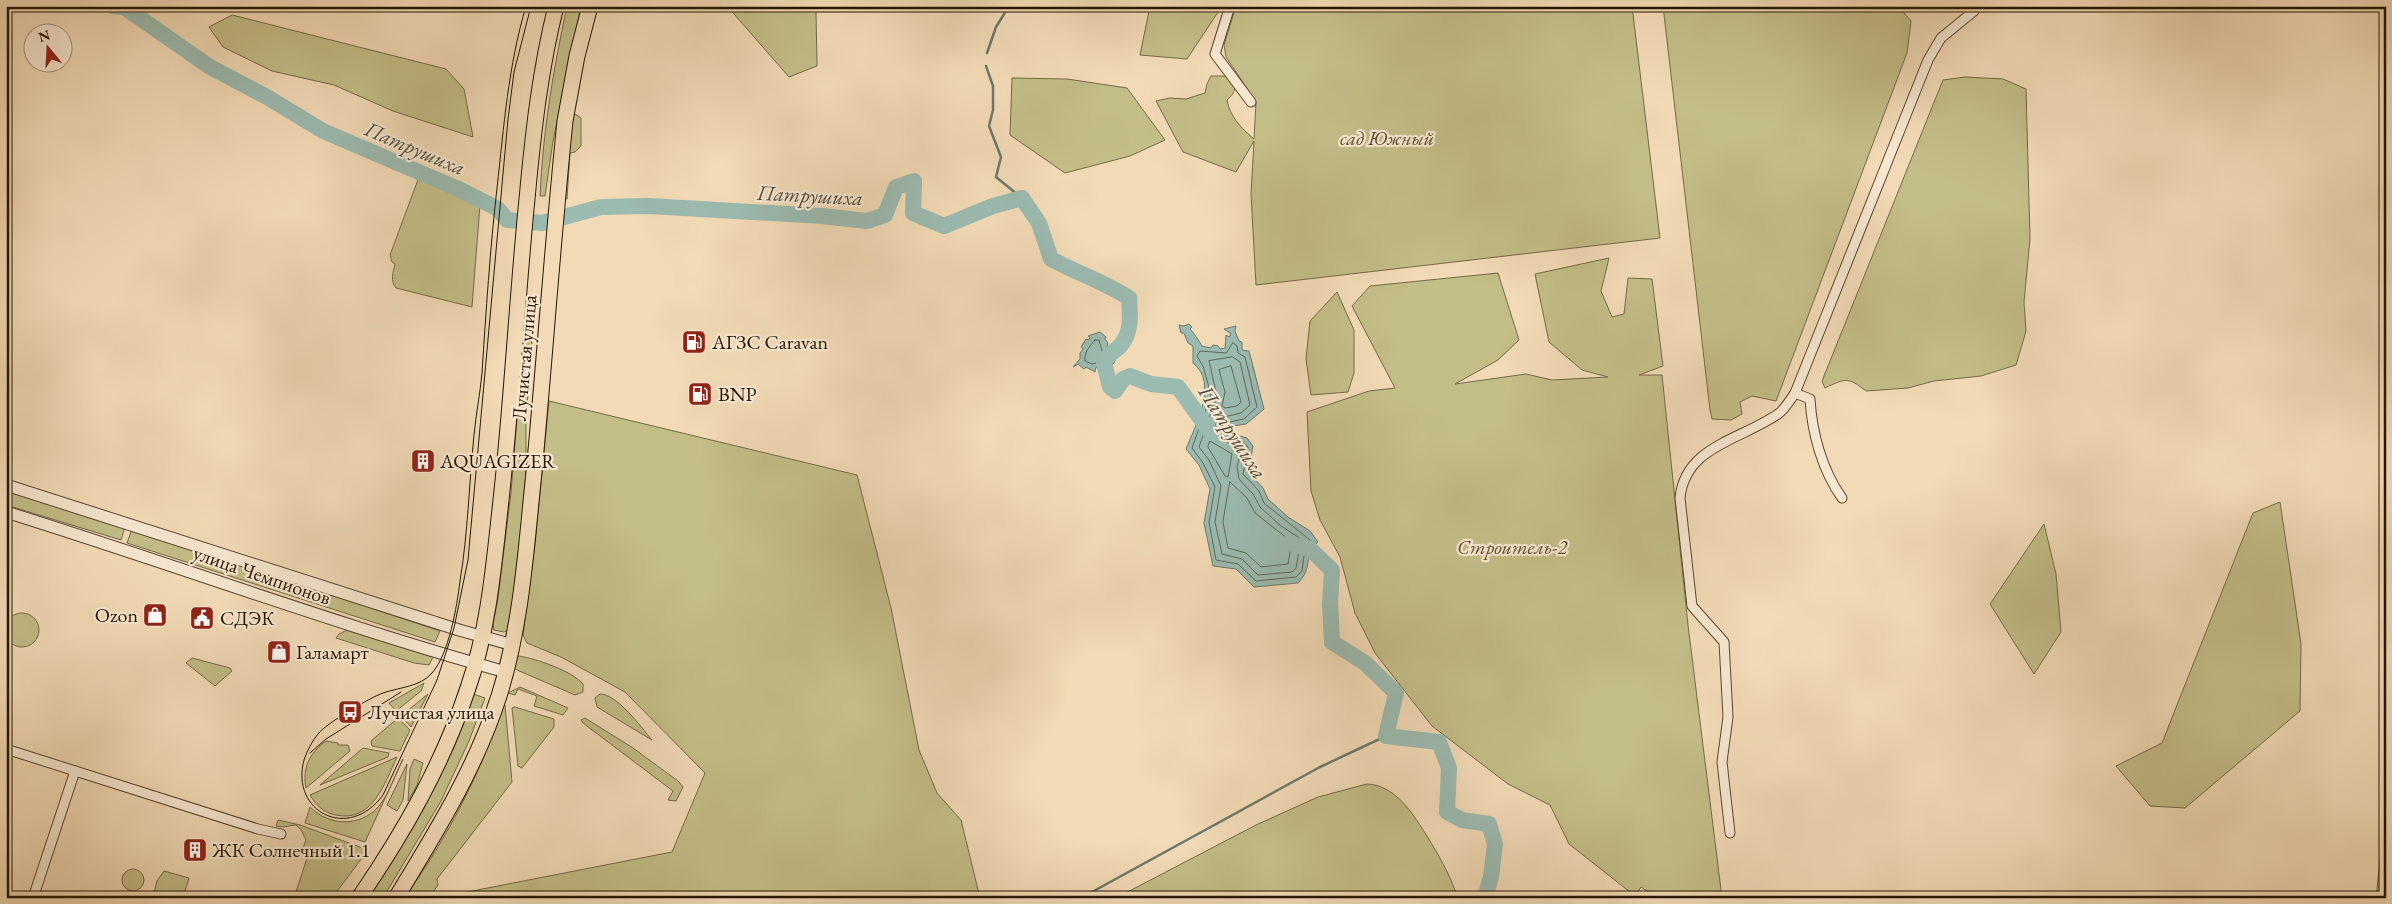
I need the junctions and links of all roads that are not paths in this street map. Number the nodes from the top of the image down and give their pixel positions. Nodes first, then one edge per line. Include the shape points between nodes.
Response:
1 (556, 6) edge
2 (590, 6) edge
3 (1230, 6) edge
4 (1976, 6) edge
5 (1251, 102) dead end
6 (1795, 393) junction
7 (6, 485) edge
8 (1842, 498) dead end
9 (6, 512) edge
10 (482, 636) junction
11 (513, 645) junction
12 (475, 664) junction
13 (506, 672) junction
14 (6, 749) edge
15 (75, 771) junction
16 (1730, 833) dead end
17 (281, 834) dead end
18 (33, 898) edge
19 (359, 898) edge
20 (396, 898) edge

1 - 10 main road, Лучистая улица via 536,103 508,438
2 - 11 main road, Лучистая улица via 576,56 567,109 524,565
3 - 5 street via 1215,54
4 - 6 street via 1941,38 1928,60
6 - 8 street via 1810,399 1812,426 1832,484
6 - 16 street via 1779,413 1704,454 1688,469 1681,484 1692,606 1724,642 1728,717 1722,762
7 - 10 street, улица Чемпионов
9 - 12 street, улица Чемпионов
10 - 11 street, улица Чемпионов
10 - 12 main road, Лучистая улица
11 - 13 main road, Лучистая улица
12 - 13 street, улица Чемпионов
12 - 19 main road, Лучистая улица via 466,695 427,787
13 - 20 main road, Лучистая улица via 476,754 451,805
14 - 15 street
15 - 17 street
15 - 18 street

